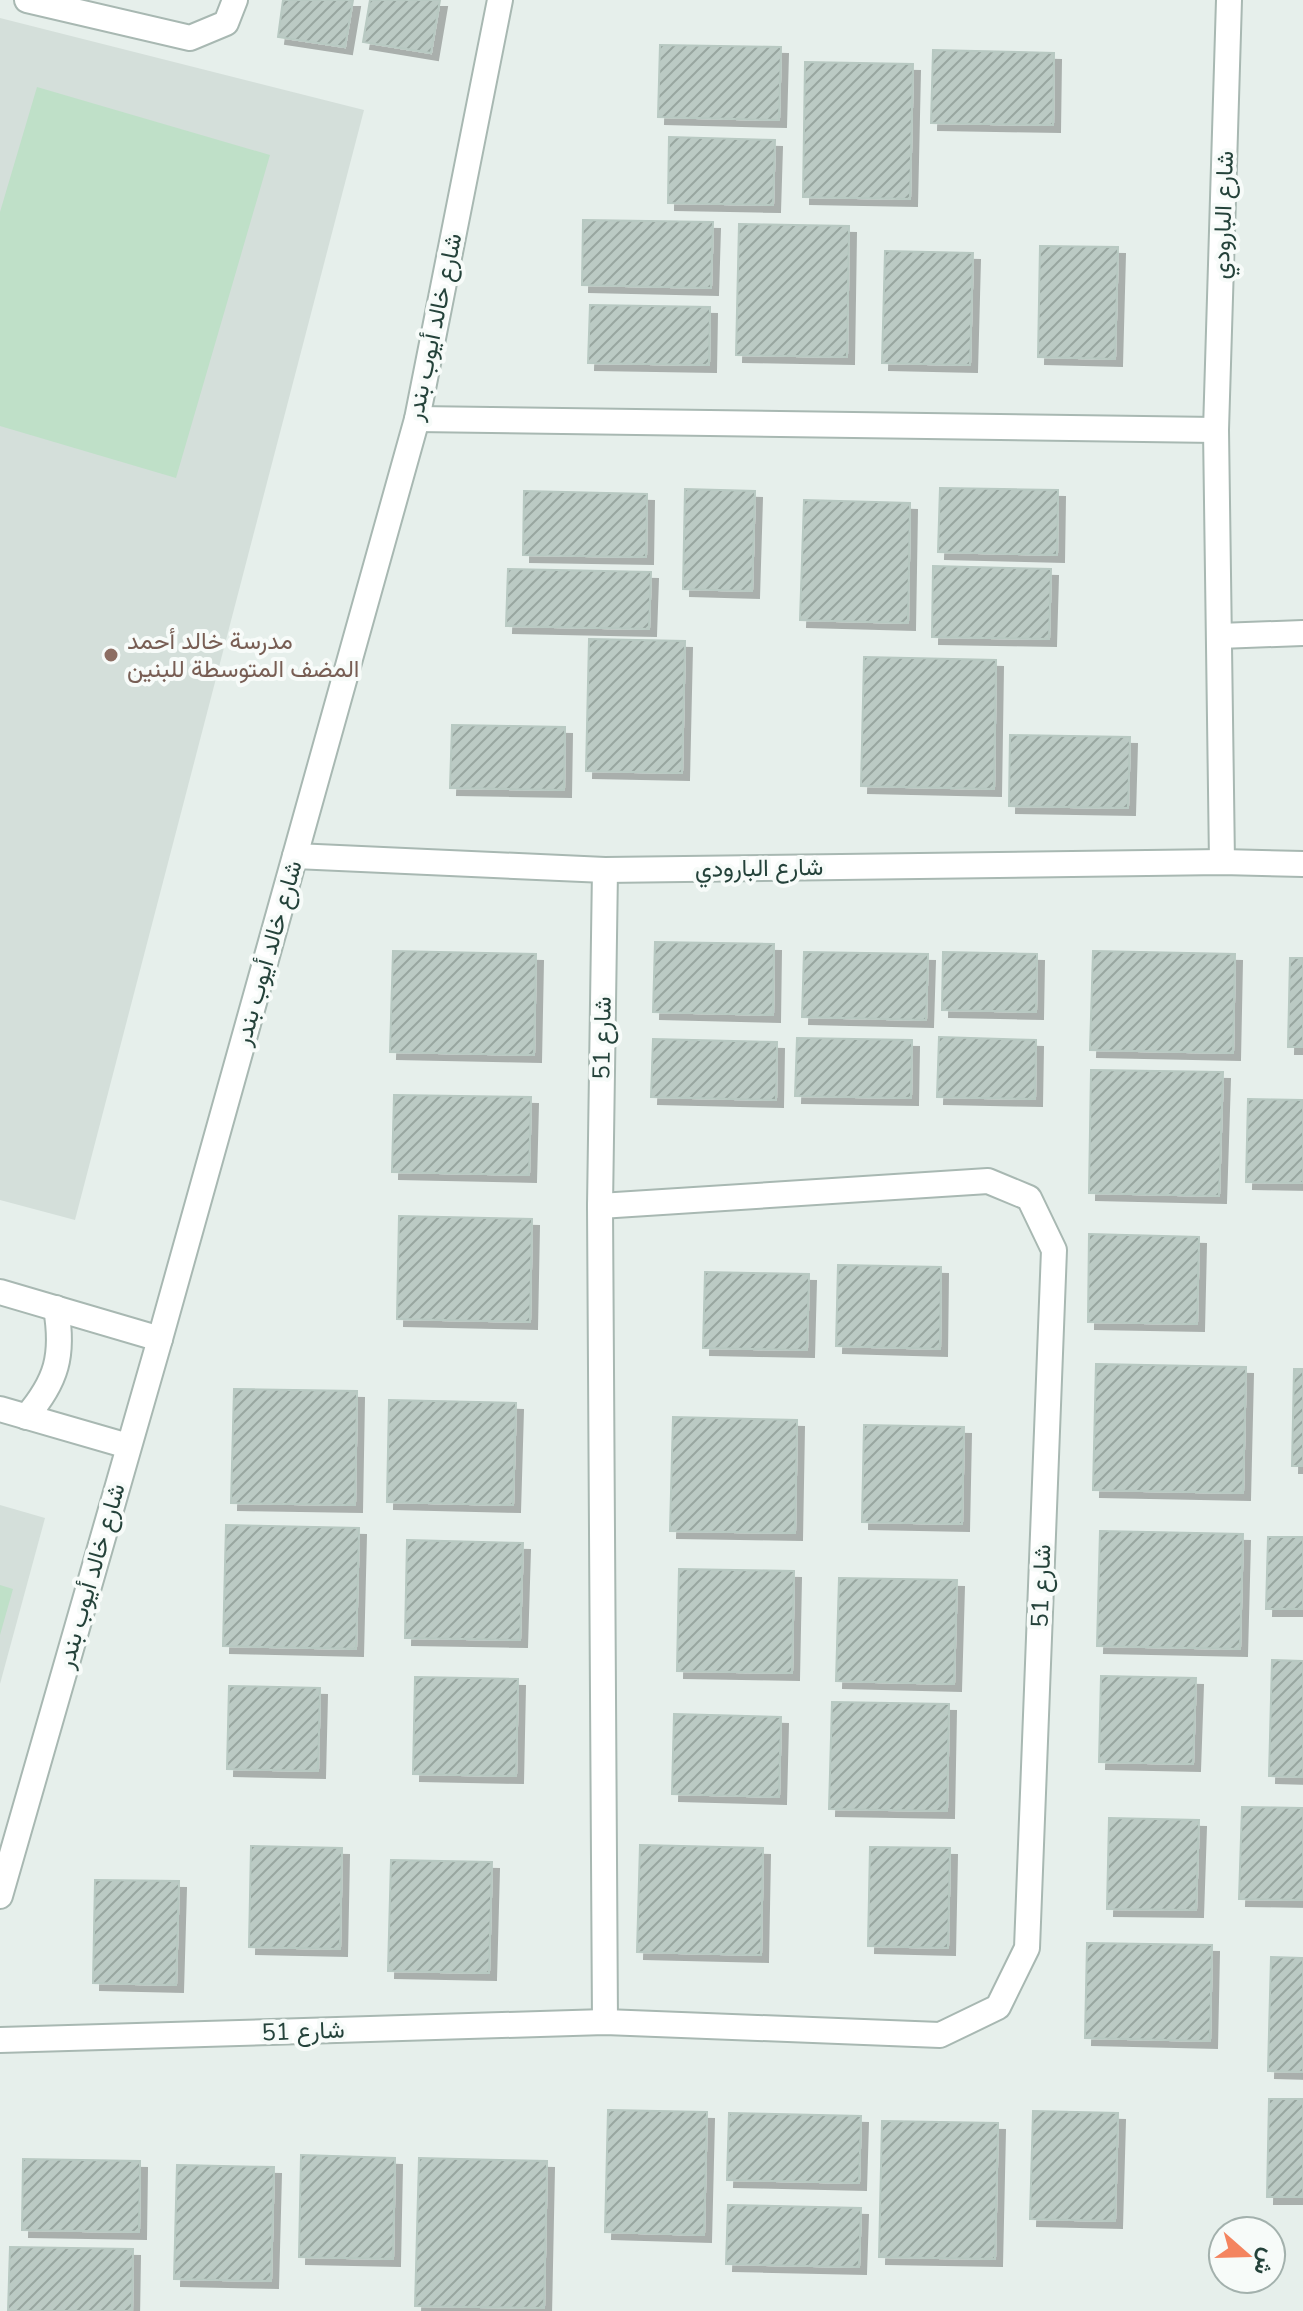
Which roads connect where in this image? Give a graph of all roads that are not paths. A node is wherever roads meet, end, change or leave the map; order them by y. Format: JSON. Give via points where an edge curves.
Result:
{"nodes":[{"id":1,"x":27,"y":0,"type":"edge"},
{"id":2,"x":235,"y":0,"type":"edge"},
{"id":3,"x":500,"y":0,"type":"edge"},
{"id":4,"x":1229,"y":0,"type":"edge"},
{"id":5,"x":417,"y":419,"type":"junction"},
{"id":6,"x":1216,"y":430,"type":"junction"},
{"id":7,"x":1303,"y":633,"type":"edge"},
{"id":8,"x":1219,"y":636,"type":"junction"},
{"id":9,"x":295,"y":856,"type":"junction"},
{"id":10,"x":1222,"y":862,"type":"junction"},
{"id":11,"x":1303,"y":864,"type":"edge"},
{"id":12,"x":605,"y":870,"type":"junction"},
{"id":13,"x":600,"y":1206,"type":"junction"},
{"id":14,"x":0,"y":1292,"type":"edge"},
{"id":15,"x":56,"y":1308,"type":"junction"},
{"id":16,"x":160,"y":1339,"type":"junction"},
{"id":17,"x":0,"y":1409,"type":"edge"},
{"id":18,"x":26,"y":1417,"type":"junction"},
{"id":19,"x":128,"y":1446,"type":"junction"},
{"id":20,"x":0,"y":1896,"type":"edge"},
{"id":21,"x":605,"y":2022,"type":"junction"},
{"id":22,"x":0,"y":2040,"type":"edge"}],
"edges":[{"from":1,"to":2,"type":"street","via":[[190,38],[226,23]]},
{"from":3,"to":5,"type":"street","name":"شارع خالد أيوب بندر"},
{"from":4,"to":6,"type":"street","name":"شارع البارودي"},
{"from":5,"to":6,"type":"street"},
{"from":5,"to":9,"type":"street","name":"شارع خالد أيوب بندر"},
{"from":6,"to":8,"type":"street","name":"شارع البارودي"},
{"from":7,"to":8,"type":"street"},
{"from":8,"to":10,"type":"street","name":"شارع البارودي"},
{"from":9,"to":12,"type":"street","name":"شارع البارودي"},
{"from":9,"to":16,"type":"street","name":"شارع خالد أيوب بندر"},
{"from":10,"to":11,"type":"street","name":"شارع البارودي"},
{"from":10,"to":12,"type":"street","name":"شارع البارودي"},
{"from":12,"to":13,"type":"street","name":"شارع 51"},
{"from":13,"to":21,"type":"street","name":"شارع 51"},
{"from":13,"to":21,"type":"street","name":"شارع 51","via":[[988,1181],[1029,1198],[1054,1250],[1027,1948],[998,2007],[940,2035]]},
{"from":14,"to":15,"type":"street"},
{"from":15,"to":16,"type":"street"},
{"from":15,"to":18,"type":"street","via":[[60,1332],[53,1378]]},
{"from":16,"to":19,"type":"street","name":"شارع خالد أيوب بندر"},
{"from":17,"to":18,"type":"street"},
{"from":18,"to":19,"type":"street"},
{"from":19,"to":20,"type":"street","name":"شارع خالد أيوب بندر"},
{"from":21,"to":22,"type":"street","name":"شارع 51"}]}
